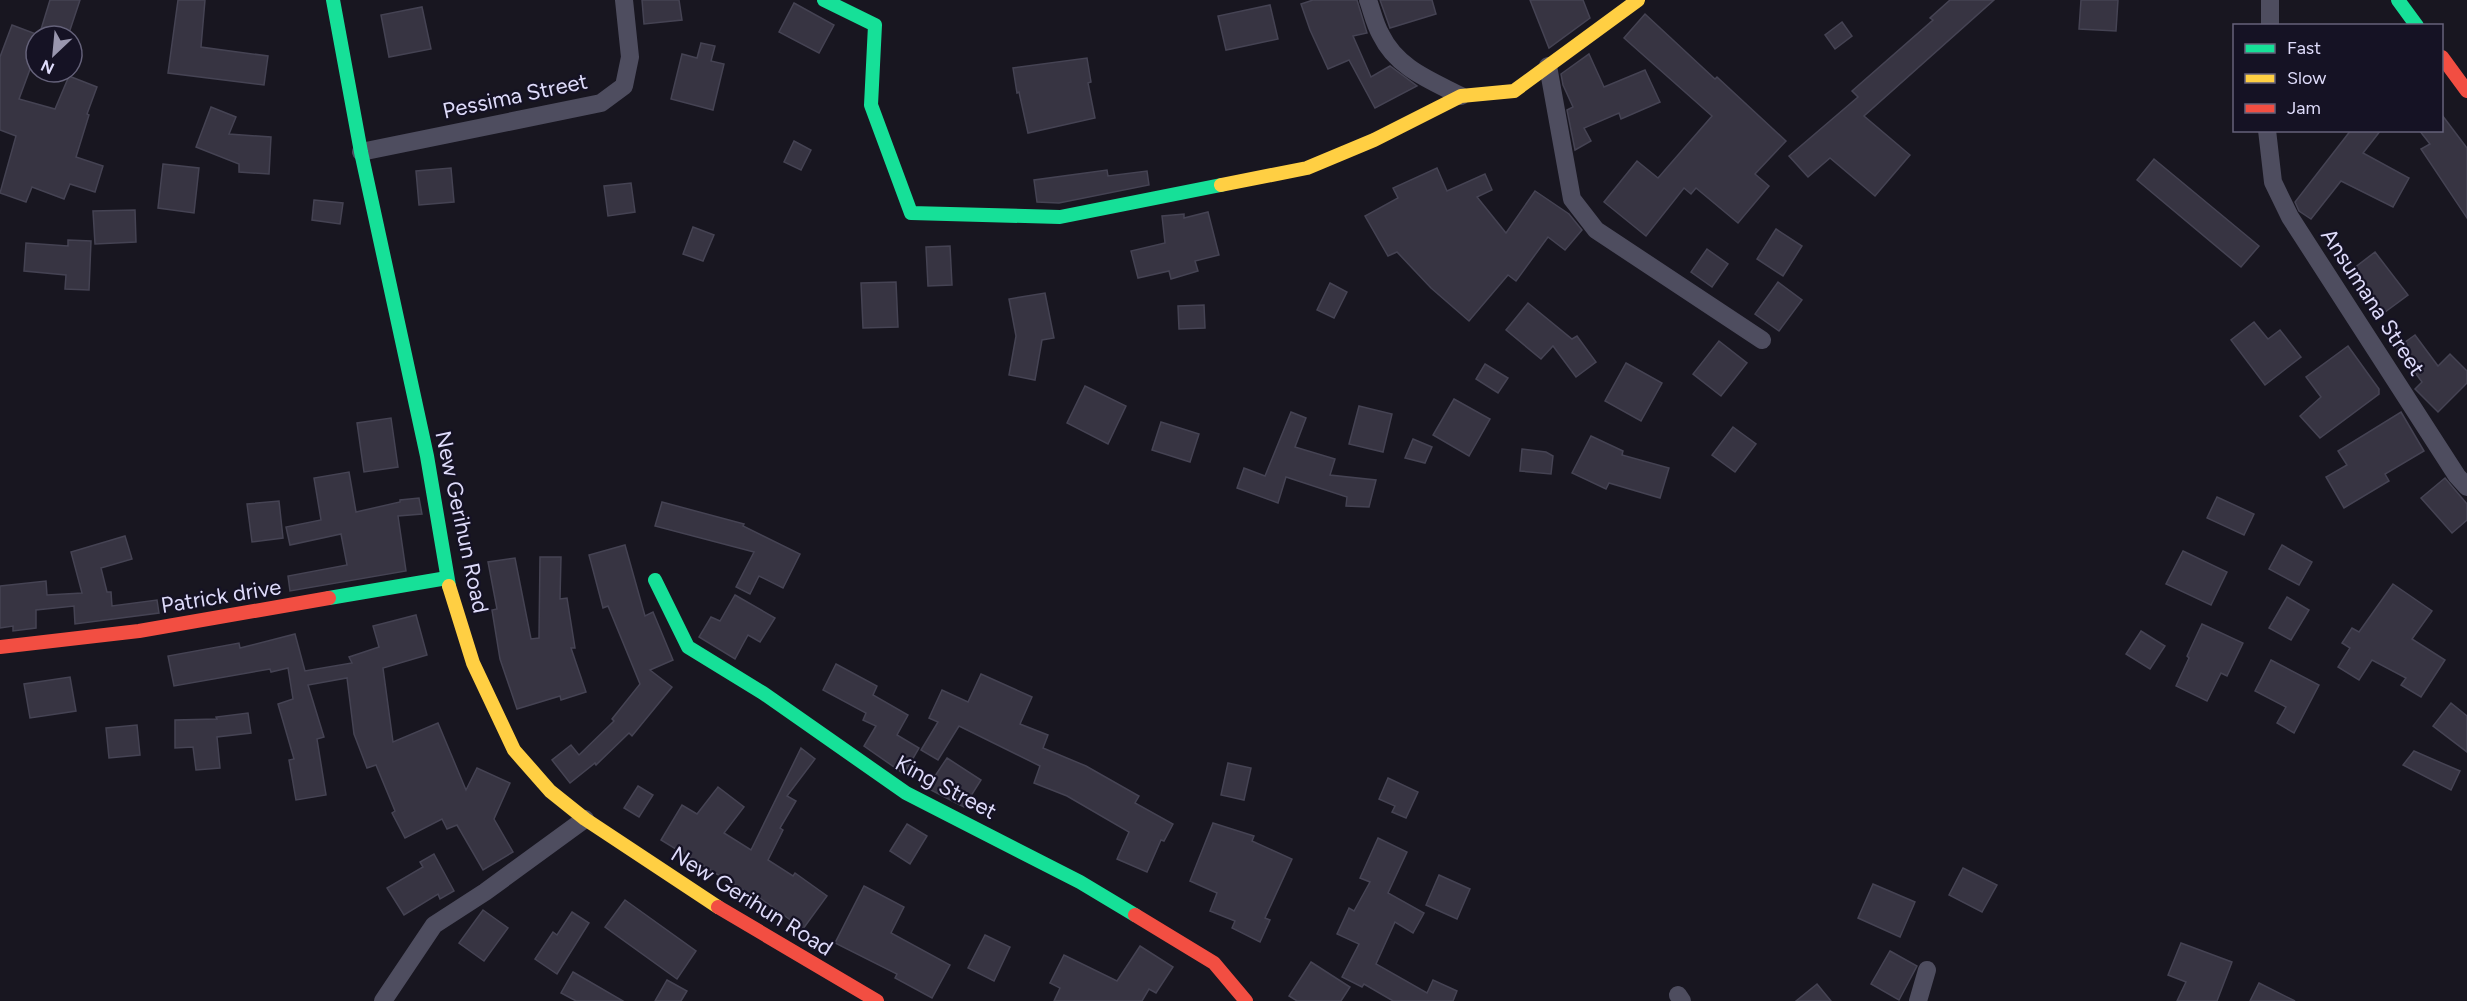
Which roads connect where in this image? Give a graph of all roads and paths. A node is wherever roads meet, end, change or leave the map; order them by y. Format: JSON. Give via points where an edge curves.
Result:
{"nodes":[{"id":1,"x":333,"y":0,"type":"edge"},
{"id":2,"x":624,"y":0,"type":"edge"},
{"id":3,"x":824,"y":0,"type":"edge"},
{"id":4,"x":1368,"y":0,"type":"edge"},
{"id":5,"x":1638,"y":0,"type":"edge"},
{"id":6,"x":2270,"y":0,"type":"edge"},
{"id":7,"x":2398,"y":0,"type":"edge"},
{"id":8,"x":2270,"y":24,"type":"edge"},
{"id":9,"x":2416,"y":24,"type":"edge"},
{"id":10,"x":2443,"y":58,"type":"edge"},
{"id":11,"x":1548,"y":66,"type":"junction"},
{"id":12,"x":2467,"y":91,"type":"edge"},
{"id":13,"x":1461,"y":96,"type":"junction"},
{"id":14,"x":2267,"y":132,"type":"edge"},
{"id":15,"x":362,"y":152,"type":"junction"},
{"id":16,"x":1762,"y":340,"type":"dead end"},
{"id":17,"x":2467,"y":488,"type":"edge"},
{"id":18,"x":447,"y":578,"type":"junction"},
{"id":19,"x":655,"y":580,"type":"dead end"},
{"id":20,"x":0,"y":647,"type":"edge"},
{"id":21,"x":585,"y":819,"type":"junction"},
{"id":22,"x":1927,"y":970,"type":"dead end"},
{"id":23,"x":383,"y":1001,"type":"edge"},
{"id":24,"x":877,"y":1001,"type":"edge"},
{"id":25,"x":1246,"y":1001,"type":"edge"},
{"id":26,"x":1918,"y":1001,"type":"edge"}],
"edges":[{"from":1,"to":15,"type":"street","name":"New Gerihun Road"},
{"from":2,"to":15,"type":"street","name":"Pessima Street","via":[[630,57],[624,86],[601,103]]},
{"from":3,"to":13,"type":"street","via":[[874,25],[871,105],[910,213],[1060,217],[1307,168],[1374,140]]},
{"from":4,"to":13,"type":"street","via":[[1380,35],[1397,60]]},
{"from":5,"to":11,"type":"street"},
{"from":6,"to":8,"type":"street"},
{"from":7,"to":9,"type":"street"},
{"from":10,"to":12,"type":"street"},
{"from":11,"to":13,"type":"street","via":[[1514,91]]},
{"from":11,"to":16,"type":"street","via":[[1572,199],[1596,230]]},
{"from":14,"to":17,"type":"street","name":"Ansumana Street","via":[[2273,182],[2290,217]]},
{"from":15,"to":18,"type":"street","name":"New Gerihun Road","via":[[427,456]]},
{"from":18,"to":20,"type":"street","name":"Patrick drive","via":[[139,631]]},
{"from":18,"to":21,"type":"street","name":"New Gerihun Road","via":[[473,663],[514,750],[550,791]]},
{"from":19,"to":25,"type":"street","name":"King Street","via":[[688,647],[763,693],[906,793],[1080,882],[1214,963]]},
{"from":21,"to":23,"type":"street","via":[[434,925]]},
{"from":21,"to":24,"type":"street","name":"New Gerihun Road","via":[[727,913]]},
{"from":22,"to":26,"type":"street"}]}
